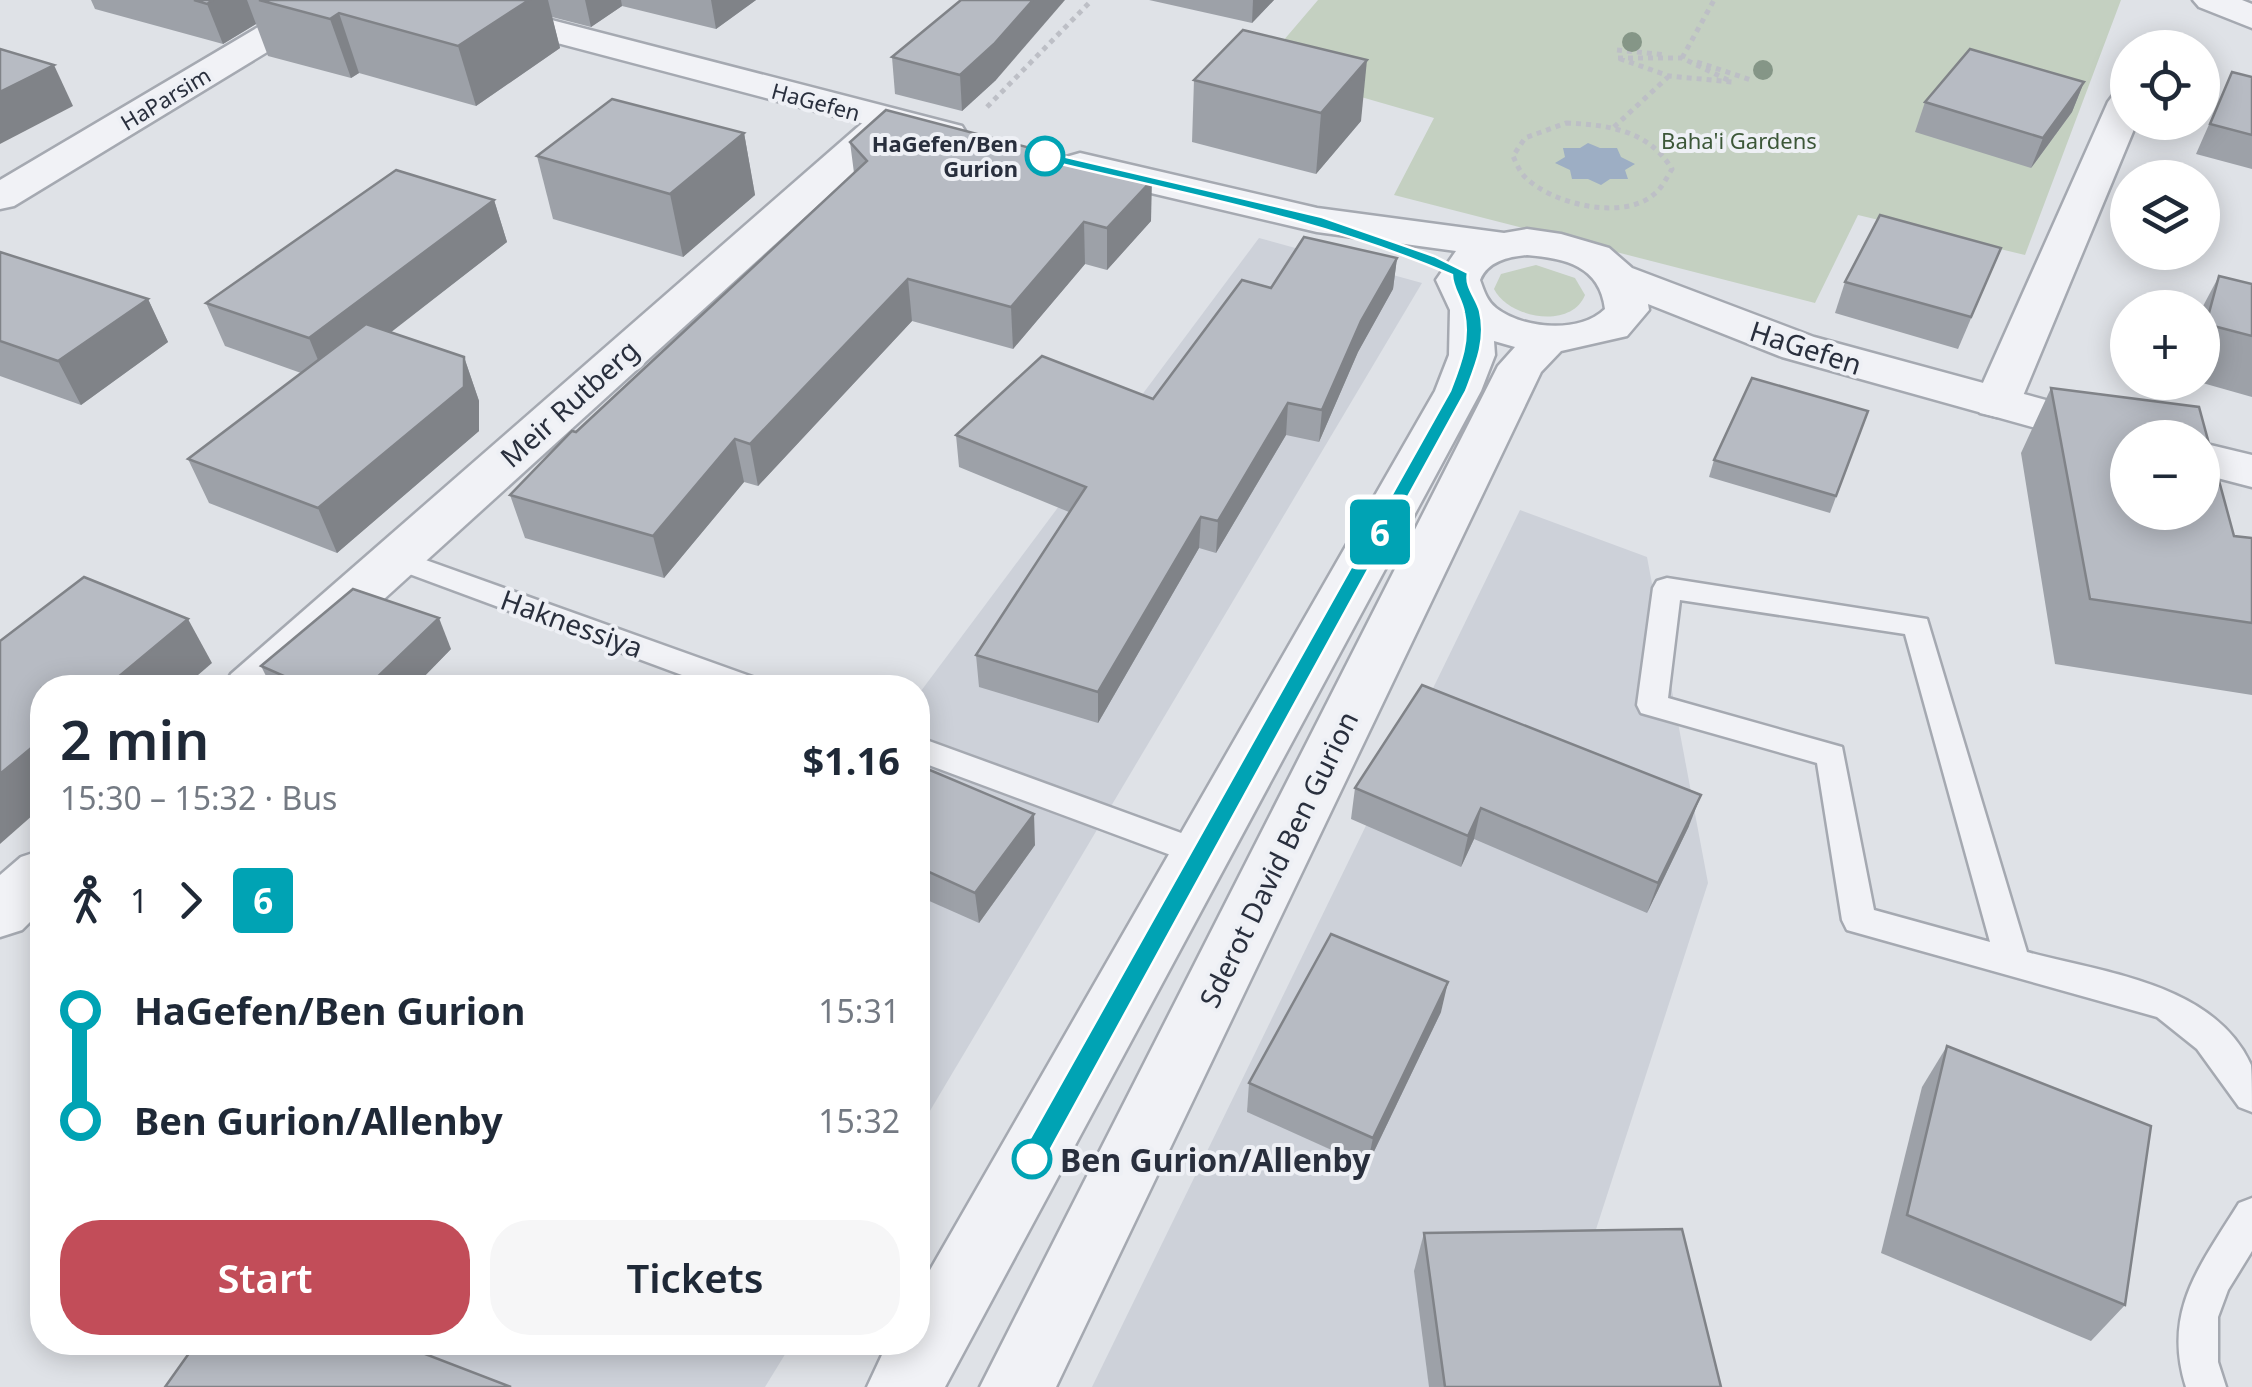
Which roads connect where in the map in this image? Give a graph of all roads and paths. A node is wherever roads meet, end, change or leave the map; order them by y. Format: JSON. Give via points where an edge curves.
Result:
{"nodes":[{"id":1,"x":329,"y":0,"type":"edge"},
{"id":2,"x":433,"y":0,"type":"edge"},
{"id":3,"x":1092,"y":0,"type":"edge"},
{"id":4,"x":1714,"y":0,"type":"edge"},
{"id":5,"x":2211,"y":0,"type":"edge"},
{"id":6,"x":2252,"y":18,"type":"edge"},
{"id":7,"x":1617,"y":50,"type":"dead end"},
{"id":8,"x":1682,"y":58,"type":"junction"},
{"id":9,"x":1669,"y":76,"type":"junction"},
{"id":10,"x":1752,"y":80,"type":"dead end"},
{"id":11,"x":888,"y":120,"type":"junction"},
{"id":12,"x":982,"y":127,"type":"joint"},
{"id":13,"x":1614,"y":127,"type":"junction"},
{"id":14,"x":2110,"y":140,"type":"edge"},
{"id":15,"x":1038,"y":154,"type":"edge"},
{"id":16,"x":0,"y":197,"type":"edge"},
{"id":17,"x":1317,"y":220,"type":"junction"},
{"id":18,"x":1500,"y":245,"type":"junction"},
{"id":19,"x":1620,"y":278,"type":"junction"},
{"id":20,"x":1466,"y":292,"type":"junction"},
{"id":21,"x":1614,"y":326,"type":"junction"},
{"id":22,"x":1550,"y":338,"type":"junction"},
{"id":23,"x":1996,"y":403,"type":"junction"},
{"id":24,"x":2110,"y":433,"type":"edge"},
{"id":25,"x":2220,"y":463,"type":"edge"},
{"id":26,"x":2252,"y":471,"type":"edge"},
{"id":27,"x":394,"y":558,"type":"junction"},
{"id":28,"x":264,"y":675,"type":"edge"},
{"id":29,"x":714,"y":675,"type":"edge"},
{"id":30,"x":930,"y":753,"type":"edge"},
{"id":31,"x":1204,"y":854,"type":"junction"},
{"id":32,"x":30,"y":885,"type":"edge"},
{"id":33,"x":0,"y":912,"type":"edge"},
{"id":34,"x":2012,"y":959,"type":"junction"},
{"id":35,"x":2252,"y":1096,"type":"edge"},
{"id":36,"x":2252,"y":1216,"type":"edge"},
{"id":37,"x":930,"y":1341,"type":"edge"},
{"id":38,"x":922,"y":1355,"type":"edge"},
{"id":39,"x":904,"y":1387,"type":"edge"},
{"id":40,"x":1017,"y":1387,"type":"edge"},
{"id":41,"x":2206,"y":1387,"type":"edge"}],
"edges":[{"from":1,"to":16,"type":"street","name":"HaParsim"},
{"from":2,"to":11,"type":"street","name":"HaGefen"},
{"from":3,"to":12,"type":"path"},
{"from":4,"to":8,"type":"path"},
{"from":5,"to":6,"type":"street"},
{"from":7,"to":8,"type":"path"},
{"from":8,"to":9,"type":"path","via":[[1618,58]]},
{"from":8,"to":9,"type":"path","via":[[1732,82]]},
{"from":8,"to":10,"type":"path"},
{"from":9,"to":13,"type":"path"},
{"from":11,"to":12,"type":"street","name":"HaGefen"},
{"from":11,"to":27,"type":"street","name":"Meir Rutberg"},
{"from":13,"to":13,"type":"path","via":[[1666,154],[1672,168],[1667,186],[1651,198],[1622,205],[1562,200],[1519,176],[1512,162],[1522,138],[1542,128]]},
{"from":14,"to":23,"type":"street"},
{"from":15,"to":17,"type":"street"},
{"from":17,"to":18,"type":"street"},
{"from":17,"to":20,"type":"street"},
{"from":18,"to":19,"type":"street","via":[[1554,244],[1604,263]]},
{"from":18,"to":20,"type":"street","via":[[1480,253]]},
{"from":19,"to":21,"type":"street","via":[[1627,310]]},
{"from":19,"to":23,"type":"street","name":"HaGefen","via":[[1798,347]]},
{"from":20,"to":22,"type":"street","via":[[1509,331]]},
{"from":20,"to":31,"type":"street","via":[[1472,355],[1458,391]]},
{"from":21,"to":22,"type":"street"},
{"from":21,"to":23,"type":"street","name":"HaGefen"},
{"from":22,"to":40,"type":"street","name":"Sderot David Ben Gurion","via":[[1521,366]]},
{"from":23,"to":24,"type":"street","name":"HaGefen"},
{"from":25,"to":26,"type":"street"},
{"from":27,"to":28,"type":"street","name":"Meir Rutberg"},
{"from":27,"to":29,"type":"lane","name":"Haknessiya"},
{"from":30,"to":31,"type":"lane"},
{"from":31,"to":37,"type":"street"},
{"from":32,"to":33,"type":"street"},
{"from":34,"to":34,"type":"lane","via":[[1918,626],[1667,588],[1652,706],[1831,756],[1858,920]]},
{"from":34,"to":35,"type":"lane","via":[[2168,1004],[2210,1038]]},
{"from":36,"to":41,"type":"lane","via":[[2195,1315]]},
{"from":38,"to":39,"type":"street"}]}
